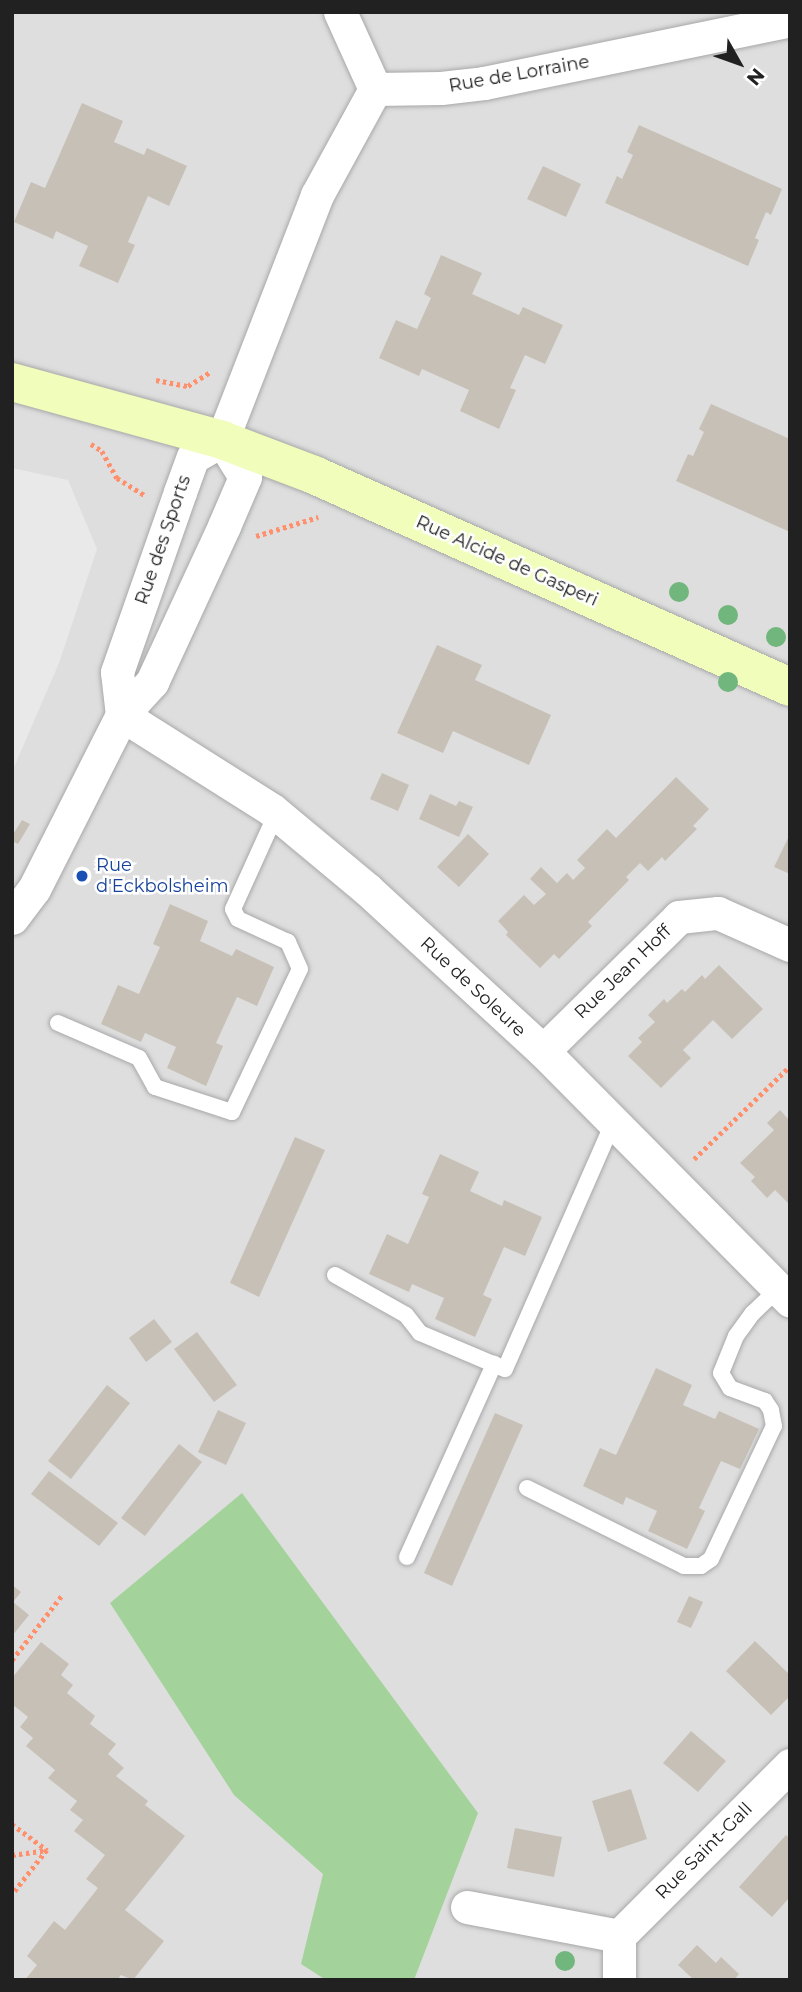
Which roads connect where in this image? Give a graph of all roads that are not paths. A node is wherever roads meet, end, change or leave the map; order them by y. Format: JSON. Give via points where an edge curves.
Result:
{"nodes":[{"id":1,"x":340,"y":12,"type":"edge"},
{"id":2,"x":790,"y":20,"type":"edge"},
{"id":3,"x":375,"y":89,"type":"junction"},
{"id":4,"x":12,"y":382,"type":"edge"},
{"id":5,"x":222,"y":440,"type":"junction"},
{"id":6,"x":790,"y":687,"type":"edge"},
{"id":7,"x":121,"y":715,"type":"junction"},
{"id":8,"x":276,"y":814,"type":"junction"},
{"id":9,"x":12,"y":918,"type":"edge"},
{"id":10,"x":790,"y":945,"type":"edge"},
{"id":11,"x":58,"y":1023,"type":"dead end"},
{"id":12,"x":543,"y":1051,"type":"junction"},
{"id":13,"x":613,"y":1123,"type":"junction"},
{"id":14,"x":335,"y":1275,"type":"dead end"},
{"id":15,"x":784,"y":1295,"type":"edge"},
{"id":16,"x":494,"y":1364,"type":"junction"},
{"id":17,"x":527,"y":1488,"type":"dead end"},
{"id":18,"x":407,"y":1557,"type":"dead end"},
{"id":19,"x":790,"y":1766,"type":"edge"},
{"id":20,"x":467,"y":1907,"type":"dead end"},
{"id":21,"x":619,"y":1936,"type":"junction"},
{"id":22,"x":618,"y":1980,"type":"edge"}],
"edges":[{"from":1,"to":3,"type":"street"},
{"from":2,"to":3,"type":"street","name":"Rue de Lorraine","via":[[484,83],[441,89]]},
{"from":3,"to":5,"type":"street","via":[[317,195]]},
{"from":4,"to":5,"type":"main road"},
{"from":5,"to":6,"type":"main road","name":"Rue Alcide de Gasperi","via":[[314,475]]},
{"from":5,"to":7,"type":"street","name":"Rue des Sports","via":[[193,457],[177,500],[117,672]]},
{"from":5,"to":7,"type":"street","via":[[245,477],[152,682]]},
{"from":7,"to":8,"type":"street","name":"Rue de Soleure"},
{"from":7,"to":9,"type":"street","via":[[34,889]]},
{"from":8,"to":11,"type":"lane","via":[[233,909],[238,919],[288,942],[300,969],[232,1112],[155,1087],[139,1058]]},
{"from":8,"to":12,"type":"street","name":"Rue de Soleure","via":[[368,890]]},
{"from":10,"to":12,"type":"street","name":"Rue Jean Hoff","via":[[718,913],[679,917]]},
{"from":12,"to":13,"type":"street","name":"Rue de Soleure"},
{"from":13,"to":15,"type":"street","name":"Rue de Soleure"},
{"from":13,"to":16,"type":"lane","via":[[505,1369]]},
{"from":14,"to":16,"type":"lane","via":[[406,1315],[420,1333]]},
{"from":15,"to":17,"type":"lane","via":[[753,1313],[736,1336],[721,1373],[730,1388],[765,1401],[774,1426],[711,1559],[701,1566],[684,1566]]},
{"from":16,"to":18,"type":"lane"},
{"from":19,"to":21,"type":"street","name":"Rue Saint-Gall"},
{"from":20,"to":21,"type":"street"},
{"from":21,"to":22,"type":"street"}]}
